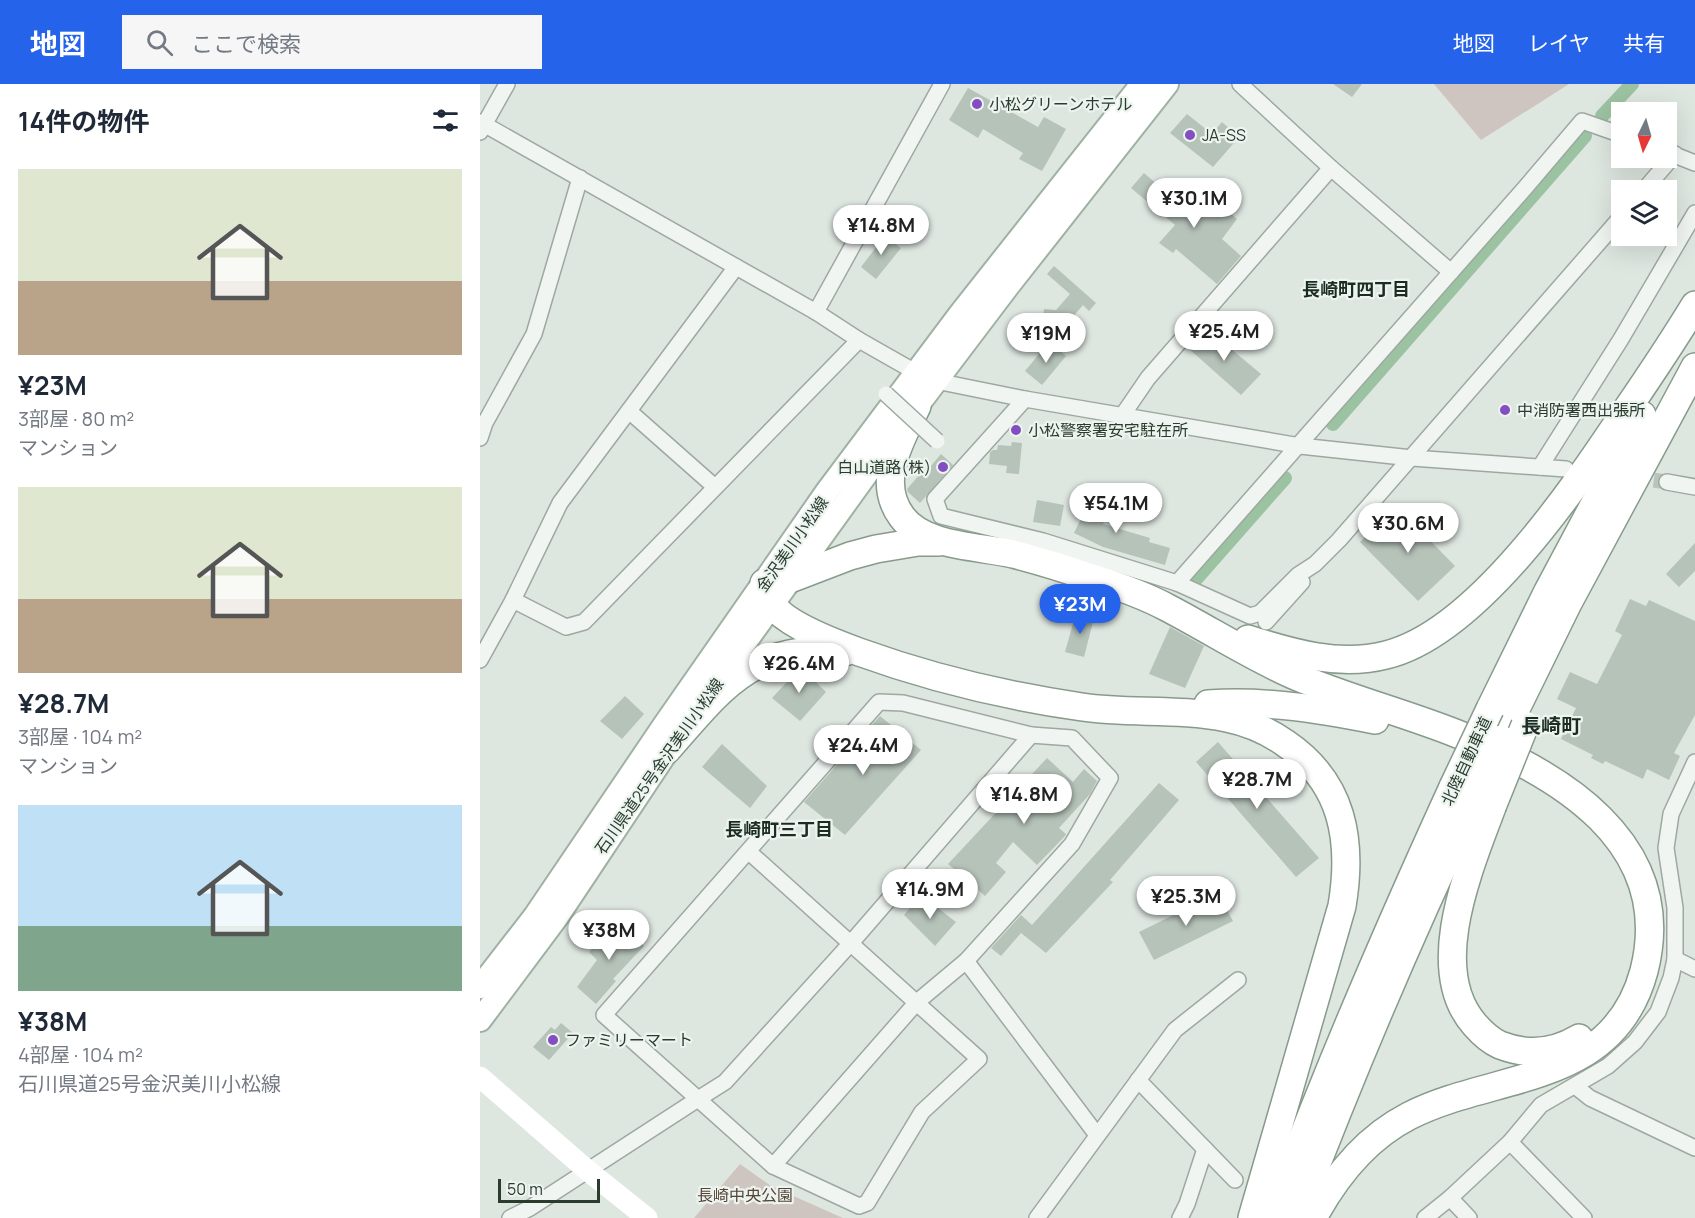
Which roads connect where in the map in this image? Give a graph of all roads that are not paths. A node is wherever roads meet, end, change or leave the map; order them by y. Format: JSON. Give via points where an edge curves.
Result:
{"nodes":[{"id":1,"x":507,"y":84,"type":"edge"},
{"id":2,"x":942,"y":84,"type":"edge"},
{"id":3,"x":1142,"y":84,"type":"edge"},
{"id":4,"x":1167,"y":84,"type":"edge"},
{"id":5,"x":1240,"y":84,"type":"edge"},
{"id":6,"x":481,"y":126,"type":"edge"},
{"id":7,"x":1611,"y":131,"type":"edge"},
{"id":8,"x":1677,"y":156,"type":"edge"},
{"id":9,"x":1695,"y":163,"type":"edge"},
{"id":10,"x":1331,"y":168,"type":"junction"},
{"id":11,"x":580,"y":178,"type":"junction"},
{"id":12,"x":1695,"y":213,"type":"edge"},
{"id":13,"x":1611,"y":229,"type":"edge"},
{"id":14,"x":736,"y":267,"type":"junction"},
{"id":15,"x":1451,"y":272,"type":"junction"},
{"id":16,"x":1695,"y":305,"type":"edge"},
{"id":17,"x":816,"y":312,"type":"junction"},
{"id":18,"x":1695,"y":320,"type":"edge"},
{"id":19,"x":859,"y":340,"type":"junction"},
{"id":20,"x":1695,"y":367,"type":"edge"},
{"id":21,"x":927,"y":377,"type":"junction"},
{"id":22,"x":886,"y":394,"type":"dead end"},
{"id":23,"x":1025,"y":399,"type":"junction"},
{"id":24,"x":917,"y":406,"type":"junction"},
{"id":25,"x":629,"y":411,"type":"junction"},
{"id":26,"x":1122,"y":416,"type":"junction"},
{"id":27,"x":480,"y":438,"type":"edge"},
{"id":28,"x":937,"y":441,"type":"dead end"},
{"id":29,"x":1300,"y":446,"type":"junction"},
{"id":30,"x":1412,"y":458,"type":"junction"},
{"id":31,"x":1540,"y":467,"type":"junction"},
{"id":32,"x":1566,"y":469,"type":"dead end"},
{"id":33,"x":1667,"y":482,"type":"tunnel mouth"},
{"id":34,"x":715,"y":487,"type":"junction"},
{"id":35,"x":1695,"y":487,"type":"edge"},
{"id":36,"x":960,"y":544,"type":"junction"},
{"id":37,"x":1315,"y":564,"type":"junction"},
{"id":38,"x":1178,"y":583,"type":"junction"},
{"id":39,"x":776,"y":589,"type":"junction"},
{"id":40,"x":513,"y":600,"type":"junction"},
{"id":41,"x":1168,"y":608,"type":"junction"},
{"id":42,"x":1266,"y":622,"type":"dead end"},
{"id":43,"x":482,"y":649,"type":"edge"},
{"id":44,"x":873,"y":657,"type":"junction"},
{"id":45,"x":1141,"y":711,"type":"junction"},
{"id":46,"x":1509,"y":718,"type":"junction"},
{"id":47,"x":1031,"y":735,"type":"junction"},
{"id":48,"x":667,"y":750,"type":"junction"},
{"id":49,"x":1695,"y":762,"type":"edge"},
{"id":50,"x":1689,"y":790,"type":"edge"},
{"id":51,"x":1473,"y":797,"type":"junction"},
{"id":52,"x":749,"y":852,"type":"junction"},
{"id":53,"x":851,"y":943,"type":"junction"},
{"id":54,"x":1675,"y":959,"type":"junction"},
{"id":55,"x":966,"y":961,"type":"junction"},
{"id":56,"x":1695,"y":969,"type":"edge"},
{"id":57,"x":1238,"y":980,"type":"dead end"},
{"id":58,"x":480,"y":987,"type":"edge"},
{"id":59,"x":917,"y":1002,"type":"junction"},
{"id":60,"x":480,"y":1020,"type":"edge"},
{"id":61,"x":480,"y":1077,"type":"edge"},
{"id":62,"x":1138,"y":1080,"type":"junction"},
{"id":63,"x":1575,"y":1086,"type":"junction"},
{"id":64,"x":698,"y":1098,"type":"junction"},
{"id":65,"x":1097,"y":1135,"type":"junction"},
{"id":66,"x":1510,"y":1142,"type":"junction"},
{"id":67,"x":1695,"y":1148,"type":"edge"},
{"id":68,"x":1204,"y":1149,"type":"junction"},
{"id":69,"x":773,"y":1166,"type":"junction"},
{"id":70,"x":587,"y":1170,"type":"junction"},
{"id":71,"x":1235,"y":1180,"type":"dead end"},
{"id":72,"x":1450,"y":1198,"type":"junction"},
{"id":73,"x":535,"y":1213,"type":"edge"},
{"id":74,"x":1428,"y":1217,"type":"edge"},
{"id":75,"x":510,"y":1218,"type":"edge"},
{"id":76,"x":647,"y":1218,"type":"edge"},
{"id":77,"x":1037,"y":1218,"type":"edge"},
{"id":78,"x":1180,"y":1218,"type":"edge"},
{"id":79,"x":1252,"y":1218,"type":"edge"},
{"id":80,"x":1272,"y":1218,"type":"edge"},
{"id":81,"x":1296,"y":1218,"type":"edge"},
{"id":82,"x":1313,"y":1218,"type":"edge"},
{"id":83,"x":1469,"y":1218,"type":"edge"},
{"id":84,"x":1584,"y":1218,"type":"edge"}],
"edges":[{"from":1,"to":6,"type":"street"},
{"from":2,"to":17,"type":"street"},
{"from":3,"to":21,"type":"main road","name":"金沢美川小松線","via":[[960,314]]},
{"from":4,"to":21,"type":"main road","name":"石川県道25号金沢美川小松線"},
{"from":5,"to":10,"type":"street"},
{"from":6,"to":11,"type":"street"},
{"from":7,"to":15,"type":"street","via":[[1582,121]]},
{"from":8,"to":9,"type":"street"},
{"from":10,"to":15,"type":"street"},
{"from":10,"to":26,"type":"street","via":[[1148,378]]},
{"from":11,"to":14,"type":"street"},
{"from":11,"to":27,"type":"street","via":[[534,334]]},
{"from":12,"to":31,"type":"street"},
{"from":13,"to":30,"type":"street"},
{"from":14,"to":17,"type":"street"},
{"from":14,"to":25,"type":"street"},
{"from":15,"to":29,"type":"street"},
{"from":16,"to":41,"type":"highway","via":[[1557,508],[1478,597],[1431,637],[1388,655],[1343,660],[1260,643]]},
{"from":17,"to":19,"type":"street"},
{"from":18,"to":46,"type":"highway","name":"北陸自動車道","via":[[1605,482]]},
{"from":19,"to":21,"type":"street"},
{"from":19,"to":34,"type":"street"},
{"from":20,"to":46,"type":"highway","name":"北陸自動車道"},
{"from":21,"to":23,"type":"street"},
{"from":21,"to":24,"type":"main road","name":"石川県道25号金沢美川小松線"},
{"from":21,"to":39,"type":"main road","name":"金沢美川小松線","via":[[828,490]]},
{"from":22,"to":28,"type":"street","bridge":true},
{"from":23,"to":26,"type":"street"},
{"from":23,"to":38,"type":"street","via":[[935,499],[941,516],[1043,541]]},
{"from":24,"to":36,"type":"highway","via":[[893,457],[890,474],[894,503],[900,515],[921,534]]},
{"from":24,"to":39,"type":"main road","name":"石川県道25号金沢美川小松線"},
{"from":25,"to":34,"type":"street"},
{"from":25,"to":40,"type":"street","via":[[560,503]]},
{"from":26,"to":29,"type":"street"},
{"from":29,"to":30,"type":"street"},
{"from":29,"to":38,"type":"street"},
{"from":30,"to":31,"type":"street"},
{"from":30,"to":37,"type":"street"},
{"from":31,"to":32,"type":"street"},
{"from":33,"to":35,"type":"street"},
{"from":34,"to":40,"type":"street","via":[[584,622],[566,627]]},
{"from":36,"to":39,"type":"highway","via":[[918,542],[850,556]]},
{"from":36,"to":41,"type":"highway","via":[[1013,554],[1093,578]]},
{"from":37,"to":38,"type":"street","via":[[1298,575],[1260,613],[1250,616]]},
{"from":37,"to":42,"type":"street"},
{"from":39,"to":44,"type":"highway","via":[[786,617]]},
{"from":39,"to":48,"type":"main road","name":"石川県道25号金沢美川小松線"},
{"from":39,"to":58,"type":"main road","name":"金沢美川小松線","via":[[665,724],[536,916]]},
{"from":40,"to":43,"type":"street"},
{"from":41,"to":82,"type":"highway","via":[[1285,671],[1468,738],[1525,765],[1583,802],[1606,823],[1639,870],[1647,895],[1650,922],[1643,972],[1623,1017],[1607,1036],[1562,1065],[1434,1104],[1406,1117],[1359,1153]]},
{"from":44,"to":45,"type":"highway","via":[[978,689],[1083,707]]},
{"from":44,"to":48,"type":"highway","via":[[812,650],[761,662],[728,683]]},
{"from":45,"to":51,"type":"highway","via":[[1210,704],[1263,704],[1379,721],[1455,747],[1504,770],[1584,820],[1616,859],[1626,878],[1633,900],[1635,943],[1631,964],[1614,1004],[1585,1035],[1551,1050],[1514,1050],[1497,1043],[1467,1017],[1458,998],[1453,954]]},
{"from":45,"to":79,"type":"highway","via":[[1228,718],[1276,736],[1298,752],[1322,779],[1339,812],[1344,832],[1347,855],[1342,906]]},
{"from":46,"to":51,"type":"highway","name":"北陸自動車道","bridge":true},
{"from":46,"to":51,"type":"highway","bridge":true},
{"from":47,"to":52,"type":"street","via":[[903,703],[879,702]]},
{"from":47,"to":53,"type":"street"},
{"from":47,"to":55,"type":"street","via":[[1072,738],[1110,778],[1072,844]]},
{"from":48,"to":60,"type":"main road","name":"石川県道25号金沢美川小松線","via":[[557,916]]},
{"from":49,"to":50,"type":"street"},
{"from":50,"to":54,"type":"street","via":[[1671,814],[1666,848],[1675,908]]},
{"from":51,"to":80,"type":"highway","name":"北陸自動車道","via":[[1400,903],[1345,1030]]},
{"from":51,"to":81,"type":"highway","name":"北陸自動車道","via":[[1366,1041]]},
{"from":52,"to":53,"type":"street"},
{"from":52,"to":64,"type":"street","via":[[604,1015]]},
{"from":53,"to":59,"type":"street"},
{"from":53,"to":64,"type":"street","via":[[725,1082]]},
{"from":54,"to":56,"type":"street"},
{"from":54,"to":63,"type":"street","via":[[1658,1012],[1635,1042],[1608,1066]]},
{"from":55,"to":59,"type":"street"},
{"from":55,"to":65,"type":"street"},
{"from":57,"to":62,"type":"street","via":[[1175,1030]]},
{"from":59,"to":69,"type":"street"},
{"from":59,"to":69,"type":"street","via":[[979,1059],[922,1113],[867,1203],[859,1206]]},
{"from":61,"to":70,"type":"street"},
{"from":62,"to":65,"type":"street"},
{"from":62,"to":68,"type":"street"},
{"from":63,"to":66,"type":"street","via":[[1541,1105]]},
{"from":63,"to":67,"type":"street","via":[[1590,1098]]},
{"from":64,"to":69,"type":"street"},
{"from":64,"to":70,"type":"street"},
{"from":65,"to":77,"type":"street"},
{"from":66,"to":72,"type":"street"},
{"from":66,"to":84,"type":"street"},
{"from":68,"to":71,"type":"street"},
{"from":68,"to":78,"type":"street"},
{"from":70,"to":73,"type":"street"},
{"from":70,"to":76,"type":"street"},
{"from":72,"to":74,"type":"street"},
{"from":72,"to":83,"type":"street"},
{"from":73,"to":75,"type":"street"}]}
